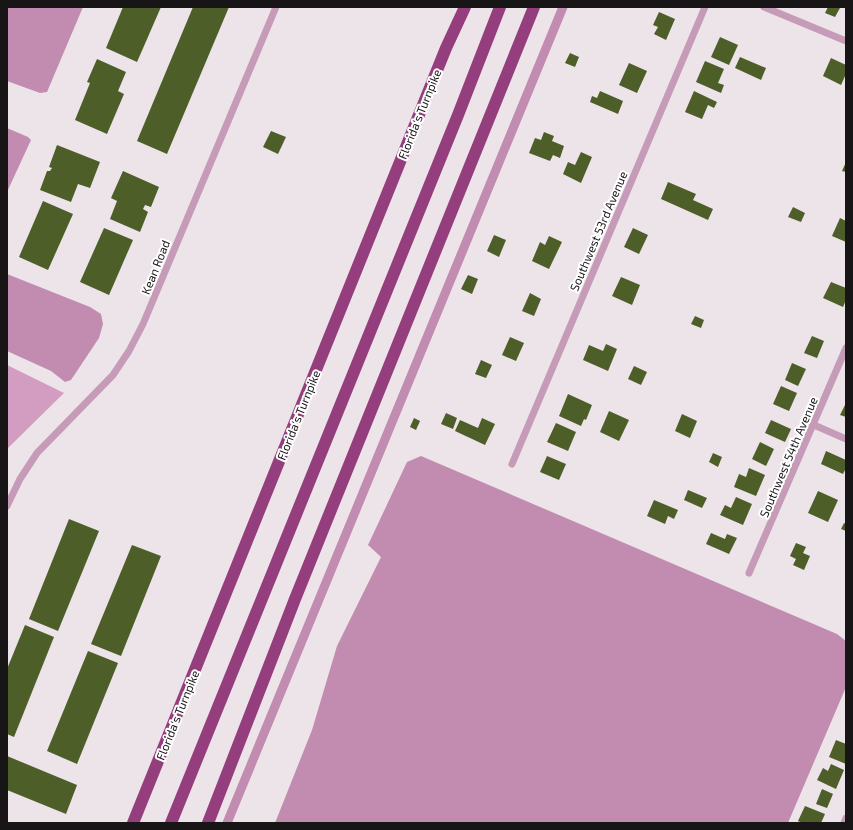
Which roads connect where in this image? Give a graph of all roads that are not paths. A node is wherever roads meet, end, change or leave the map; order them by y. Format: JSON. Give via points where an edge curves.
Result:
{"nodes":[{"id":1,"x":276,"y":7,"type":"edge"},
{"id":2,"x":456,"y":7,"type":"edge"},
{"id":3,"x":465,"y":7,"type":"edge"},
{"id":4,"x":500,"y":7,"type":"edge"},
{"id":5,"x":534,"y":7,"type":"edge"},
{"id":6,"x":705,"y":7,"type":"edge"},
{"id":7,"x":764,"y":7,"type":"edge"},
{"id":8,"x":846,"y":41,"type":"edge"},
{"id":9,"x":446,"y":48,"type":"junction"},
{"id":10,"x":846,"y":348,"type":"edge"},
{"id":11,"x":814,"y":425,"type":"junction"},
{"id":12,"x":846,"y":439,"type":"edge"},
{"id":13,"x":512,"y":464,"type":"dead end"},
{"id":14,"x":7,"y":506,"type":"edge"},
{"id":15,"x":749,"y":573,"type":"dead end"},
{"id":16,"x":846,"y":818,"type":"edge"},
{"id":17,"x":133,"y":823,"type":"edge"},
{"id":18,"x":171,"y":823,"type":"edge"},
{"id":19,"x":208,"y":823,"type":"edge"},
{"id":20,"x":844,"y":823,"type":"edge"}],
"edges":[{"from":1,"to":14,"type":"street","name":"Kean Road","via":[[143,324],[129,351],[112,375],[37,453]]},
{"from":2,"to":9,"type":"highway"},
{"from":3,"to":9,"type":"highway","name":"Florida's Turnpike"},
{"from":4,"to":18,"type":"highway"},
{"from":5,"to":19,"type":"highway","via":[[292,606]]},
{"from":6,"to":13,"type":"street","name":"Southwest 53rd Avenue"},
{"from":7,"to":8,"type":"street"},
{"from":9,"to":17,"type":"highway","name":"Florida's Turnpike"},
{"from":10,"to":11,"type":"street","name":"Southwest 54th Avenue"},
{"from":11,"to":12,"type":"street"},
{"from":11,"to":15,"type":"street","name":"Southwest 54th Avenue"},
{"from":16,"to":20,"type":"street"}]}
